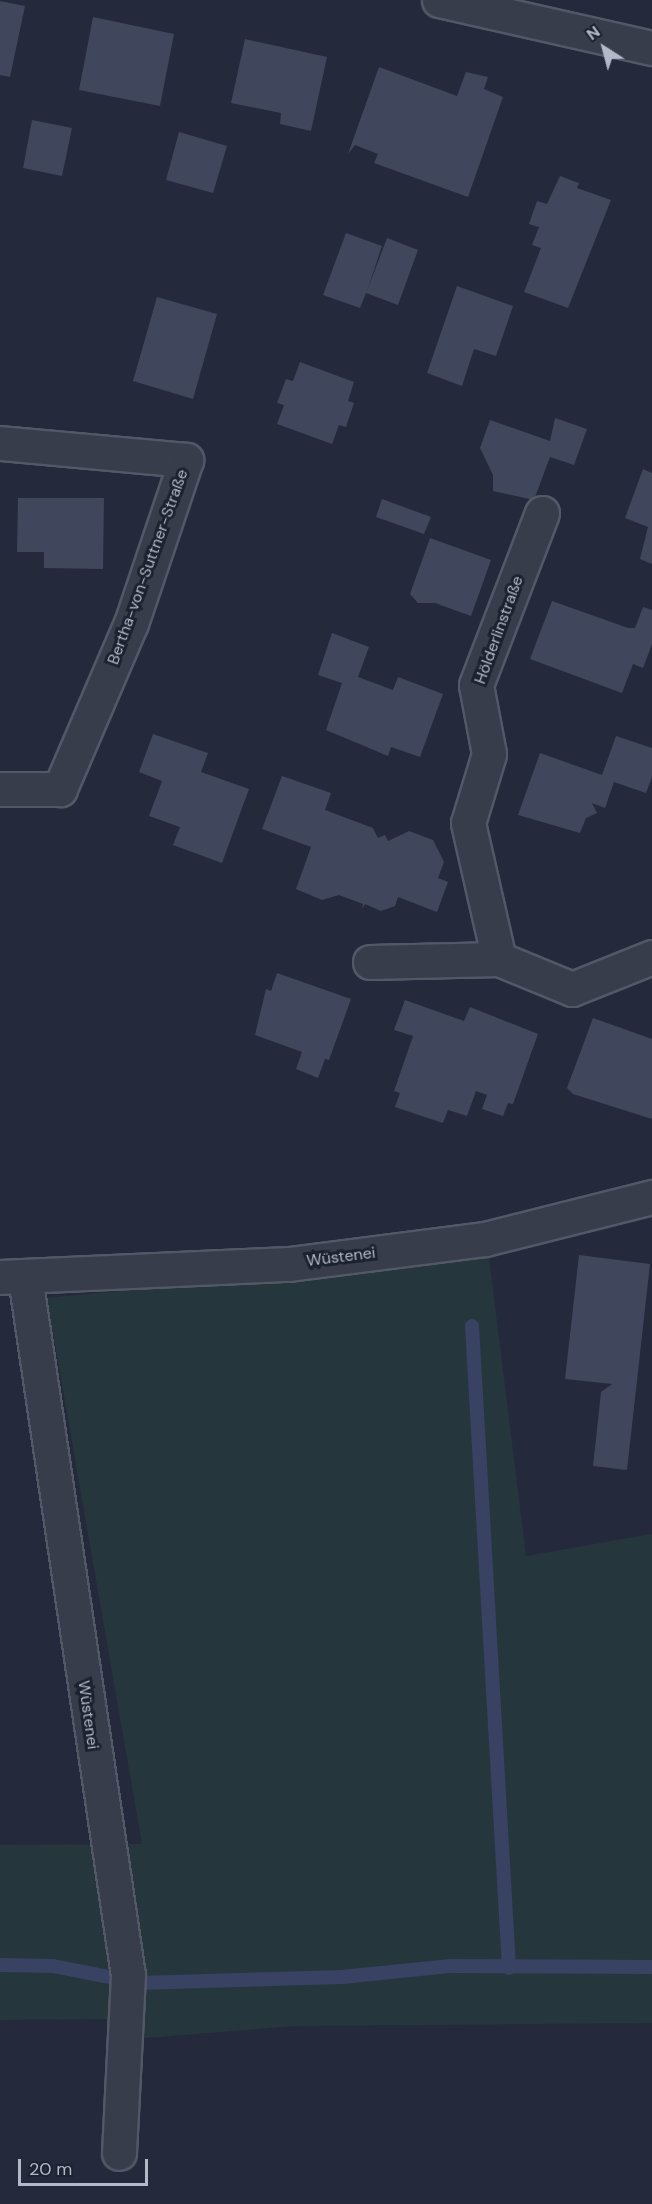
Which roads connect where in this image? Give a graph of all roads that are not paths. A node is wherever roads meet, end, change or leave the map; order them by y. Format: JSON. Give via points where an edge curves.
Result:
{"nodes":[{"id":1,"x":439,"y":0,"type":"edge"},
{"id":2,"x":652,"y":48,"type":"edge"},
{"id":3,"x":0,"y":443,"type":"edge"},
{"id":4,"x":542,"y":513,"type":"dead end"},
{"id":5,"x":0,"y":789,"type":"edge"},
{"id":6,"x":652,"y":957,"type":"edge"},
{"id":7,"x":499,"y":959,"type":"junction"},
{"id":8,"x":370,"y":962,"type":"dead end"},
{"id":9,"x":652,"y":1197,"type":"edge"},
{"id":10,"x":12,"y":1277,"type":"edge"},
{"id":11,"x":119,"y":2154,"type":"dead end"}],
"edges":[{"from":1,"to":2,"type":"street"},
{"from":3,"to":5,"type":"street","name":"Bertha-von-Suttner-Straße","via":[[186,460],[131,623],[60,789]]},
{"from":4,"to":7,"type":"street","name":"Hölderlinstraße","via":[[476,685],[489,754],[468,823]]},
{"from":6,"to":7,"type":"street","via":[[572,989]]},
{"from":7,"to":8,"type":"street"},
{"from":9,"to":10,"type":"street","name":"Wüstenei","via":[[485,1239],[289,1264]]},
{"from":10,"to":11,"type":"street","name":"Wüstenei","via":[[129,1982]]}]}
